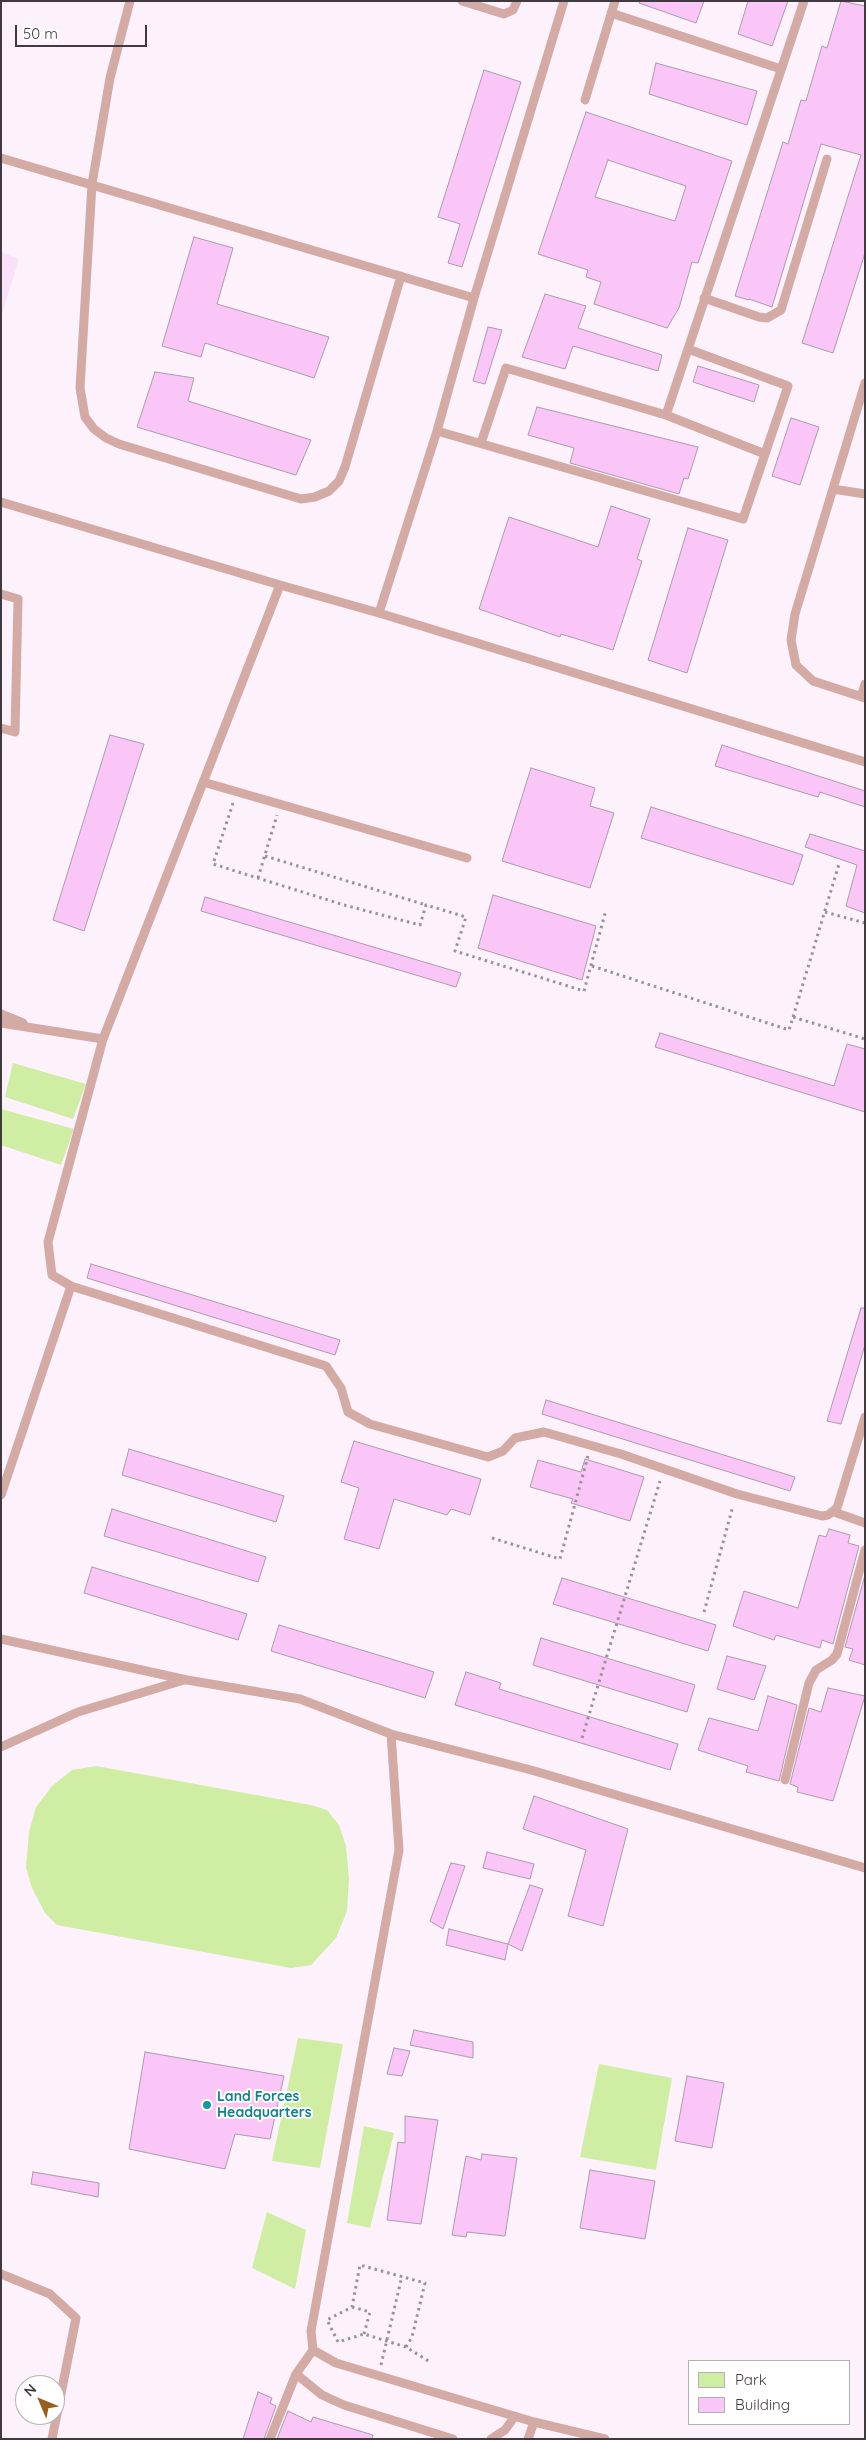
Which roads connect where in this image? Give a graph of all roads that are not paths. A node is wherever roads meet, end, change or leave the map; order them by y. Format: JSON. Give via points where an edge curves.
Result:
{"nodes":[{"id":1,"x":130,"y":1,"type":"edge"},
{"id":2,"x":462,"y":1,"type":"edge"},
{"id":3,"x":517,"y":1,"type":"edge"},
{"id":4,"x":564,"y":1,"type":"edge"},
{"id":5,"x":615,"y":1,"type":"edge"},
{"id":6,"x":804,"y":1,"type":"edge"},
{"id":7,"x":473,"y":3,"type":"edge"},
{"id":8,"x":611,"y":13,"type":"junction"},
{"id":9,"x":781,"y":69,"type":"junction"},
{"id":10,"x":585,"y":100,"type":"dead end"},
{"id":11,"x":1,"y":158,"type":"edge"},
{"id":12,"x":827,"y":159,"type":"dead end"},
{"id":13,"x":92,"y":184,"type":"junction"},
{"id":14,"x":401,"y":276,"type":"junction"},
{"id":15,"x":474,"y":298,"type":"junction"},
{"id":16,"x":704,"y":298,"type":"junction"},
{"id":17,"x":688,"y":349,"type":"junction"},
{"id":18,"x":865,"y":383,"type":"edge"},
{"id":19,"x":666,"y":415,"type":"junction"},
{"id":20,"x":436,"y":431,"type":"junction"},
{"id":21,"x":481,"y":443,"type":"junction"},
{"id":22,"x":765,"y":454,"type":"junction"},
{"id":23,"x":833,"y":489,"type":"junction"},
{"id":24,"x":865,"y":494,"type":"edge"},
{"id":25,"x":1,"y":502,"type":"edge"},
{"id":26,"x":280,"y":585,"type":"junction"},
{"id":27,"x":1,"y":594,"type":"edge"},
{"id":28,"x":379,"y":613,"type":"junction"},
{"id":29,"x":865,"y":684,"type":"edge"},
{"id":30,"x":863,"y":697,"type":"edge"},
{"id":31,"x":1,"y":728,"type":"edge"},
{"id":32,"x":865,"y":762,"type":"edge"},
{"id":33,"x":203,"y":782,"type":"junction"},
{"id":34,"x":467,"y":858,"type":"dead end"},
{"id":35,"x":1,"y":1014,"type":"edge"},
{"id":36,"x":1,"y":1023,"type":"edge"},
{"id":37,"x":37,"y":1029,"type":"junction"},
{"id":38,"x":103,"y":1039,"type":"junction"},
{"id":39,"x":71,"y":1286,"type":"junction"},
{"id":40,"x":865,"y":1417,"type":"edge"},
{"id":41,"x":1,"y":1495,"type":"edge"},
{"id":42,"x":834,"y":1512,"type":"junction"},
{"id":43,"x":865,"y":1523,"type":"edge"},
{"id":44,"x":865,"y":1550,"type":"edge"},
{"id":45,"x":1,"y":1639,"type":"edge"},
{"id":46,"x":187,"y":1680,"type":"junction"},
{"id":47,"x":391,"y":1734,"type":"junction"},
{"id":48,"x":1,"y":1747,"type":"edge"},
{"id":49,"x":785,"y":1780,"type":"dead end"},
{"id":50,"x":865,"y":1868,"type":"edge"},
{"id":51,"x":1,"y":2274,"type":"edge"},
{"id":52,"x":313,"y":2350,"type":"junction"},
{"id":53,"x":296,"y":2374,"type":"junction"},
{"id":54,"x":515,"y":2416,"type":"junction"},
{"id":55,"x":534,"y":2422,"type":"junction"},
{"id":56,"x":52,"y":2439,"type":"edge"},
{"id":57,"x":270,"y":2439,"type":"edge"},
{"id":58,"x":453,"y":2439,"type":"edge"},
{"id":59,"x":491,"y":2439,"type":"edge"},
{"id":60,"x":528,"y":2439,"type":"edge"},
{"id":61,"x":605,"y":2439,"type":"edge"}],
"edges":[{"from":1,"to":13,"type":"lane","via":[[110,78]]},
{"from":2,"to":7,"type":"lane"},
{"from":3,"to":7,"type":"lane","via":[[509,13]]},
{"from":4,"to":15,"type":"lane"},
{"from":5,"to":8,"type":"lane"},
{"from":6,"to":9,"type":"lane"},
{"from":8,"to":9,"type":"lane"},
{"from":8,"to":10,"type":"lane"},
{"from":9,"to":16,"type":"lane"},
{"from":11,"to":13,"type":"lane"},
{"from":12,"to":16,"type":"lane","via":[[781,310],[767,318],[759,317]]},
{"from":13,"to":14,"type":"lane"},
{"from":13,"to":14,"type":"lane","via":[[80,388],[85,417],[106,438],[301,499],[315,498],[339,481]]},
{"from":14,"to":15,"type":"lane"},
{"from":15,"to":20,"type":"lane"},
{"from":16,"to":17,"type":"lane"},
{"from":17,"to":19,"type":"lane"},
{"from":17,"to":22,"type":"lane","via":[[788,386]]},
{"from":18,"to":23,"type":"lane"},
{"from":19,"to":21,"type":"lane","via":[[506,368]]},
{"from":19,"to":22,"type":"lane"},
{"from":20,"to":21,"type":"lane"},
{"from":20,"to":28,"type":"lane"},
{"from":21,"to":22,"type":"lane","via":[[744,519]]},
{"from":23,"to":24,"type":"lane"},
{"from":23,"to":30,"type":"lane","via":[[795,614],[791,640],[796,665],[813,681]]},
{"from":25,"to":26,"type":"lane"},
{"from":26,"to":28,"type":"lane"},
{"from":26,"to":33,"type":"lane"},
{"from":27,"to":31,"type":"lane","via":[[18,599],[15,732]]},
{"from":28,"to":32,"type":"lane"},
{"from":29,"to":30,"type":"lane"},
{"from":33,"to":34,"type":"lane"},
{"from":33,"to":38,"type":"lane"},
{"from":35,"to":37,"type":"lane"},
{"from":36,"to":37,"type":"lane"},
{"from":37,"to":38,"type":"lane"},
{"from":38,"to":39,"type":"lane","via":[[48,1242],[52,1276]]},
{"from":39,"to":41,"type":"lane"},
{"from":39,"to":42,"type":"lane","via":[[326,1366],[340,1388],[348,1412],[370,1424],[488,1457],[503,1451],[515,1438],[544,1432],[737,1494],[822,1516]]},
{"from":40,"to":42,"type":"lane"},
{"from":42,"to":43,"type":"lane"},
{"from":44,"to":49,"type":"lane","via":[[837,1654],[816,1670],[810,1683]]},
{"from":45,"to":46,"type":"lane"},
{"from":46,"to":47,"type":"lane","via":[[300,1699]]},
{"from":46,"to":48,"type":"lane","via":[[78,1712]]},
{"from":47,"to":50,"type":"lane","via":[[531,1770]]},
{"from":47,"to":52,"type":"lane","via":[[399,1850],[311,2331]]},
{"from":51,"to":56,"type":"lane","via":[[50,2294],[76,2318]]},
{"from":52,"to":53,"type":"lane"},
{"from":52,"to":54,"type":"lane","via":[[336,2363]]},
{"from":53,"to":57,"type":"lane"},
{"from":53,"to":58,"type":"lane","via":[[333,2401]]},
{"from":54,"to":55,"type":"lane"},
{"from":54,"to":59,"type":"lane","via":[[505,2430]]},
{"from":55,"to":60,"type":"lane"},
{"from":55,"to":61,"type":"lane"}]}
